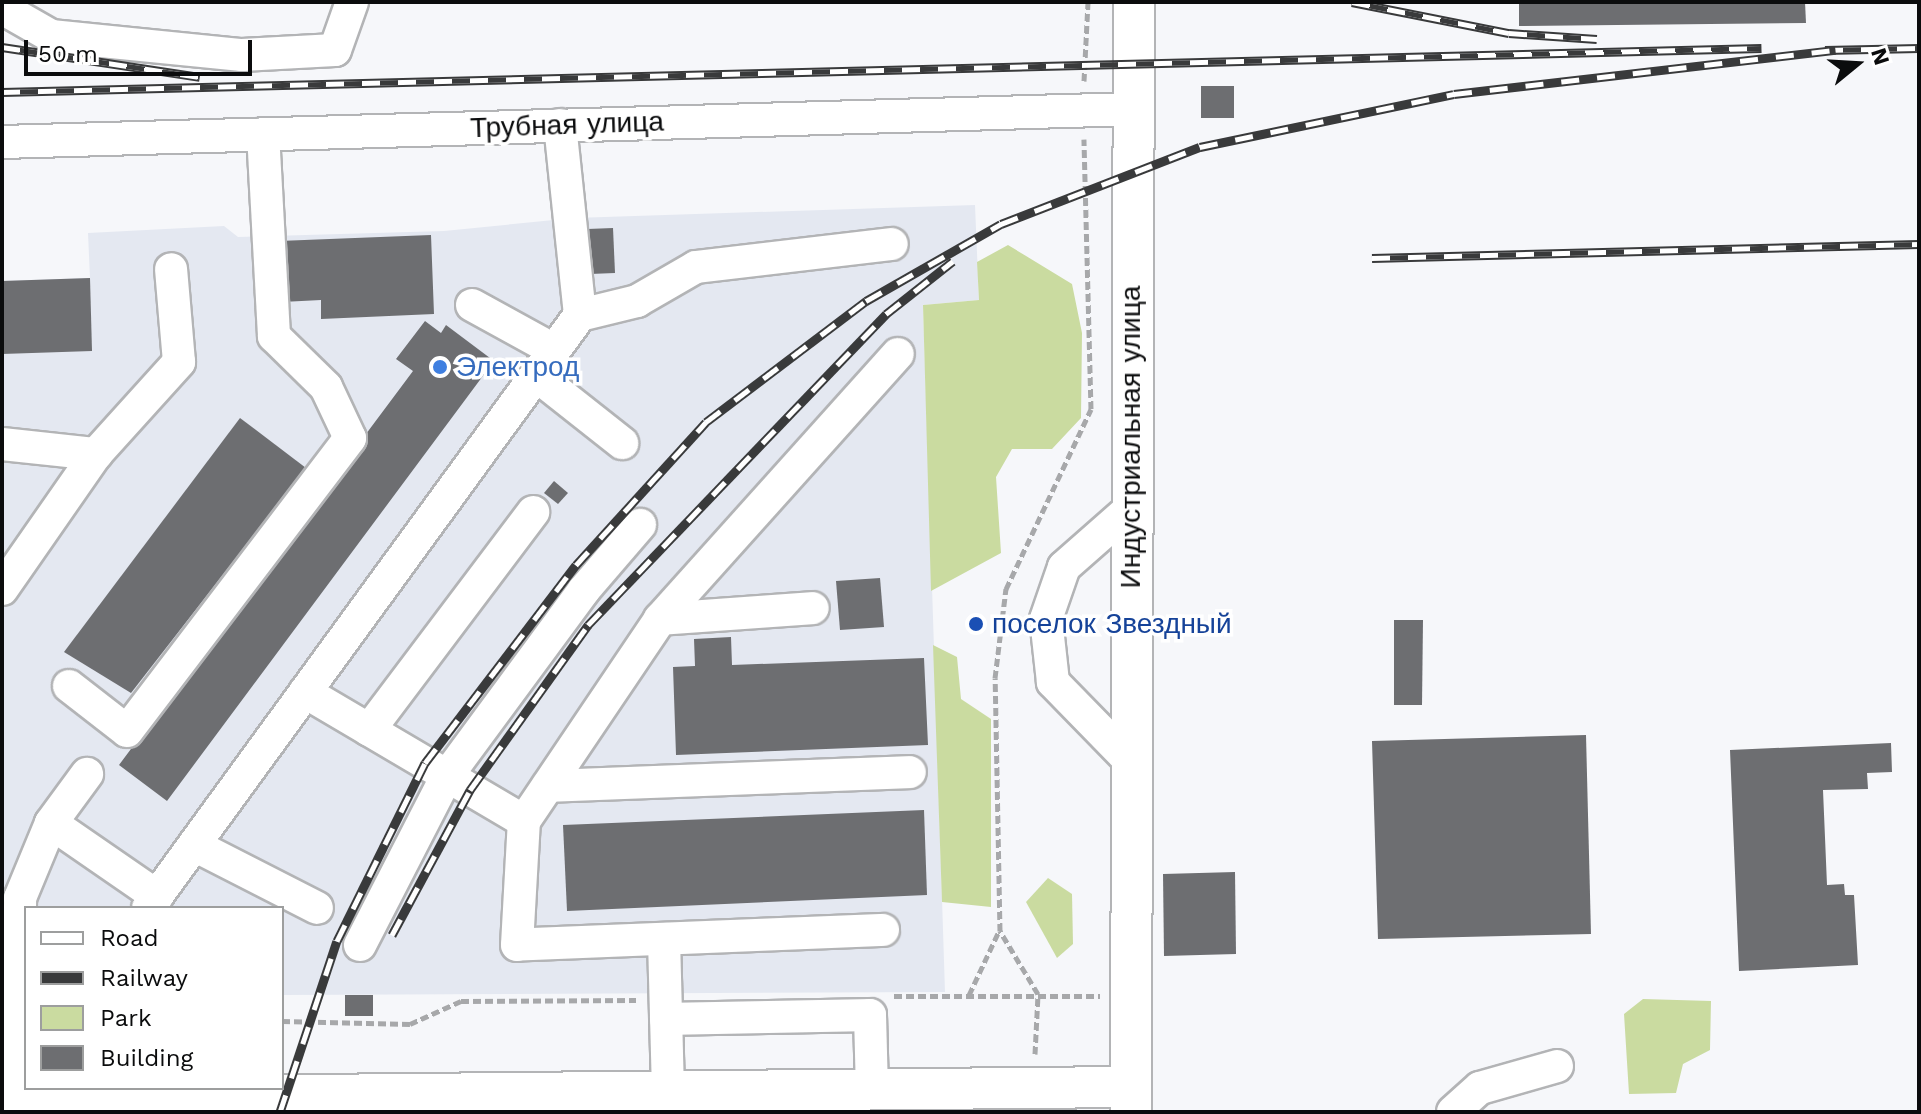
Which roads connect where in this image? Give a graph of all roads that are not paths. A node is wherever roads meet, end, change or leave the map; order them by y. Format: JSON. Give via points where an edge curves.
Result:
{"nodes":[{"id":1,"x":352,"y":2,"type":"edge"},
{"id":2,"x":1134,"y":2,"type":"edge"},
{"id":3,"x":2,"y":8,"type":"edge"},
{"id":4,"x":1133,"y":109,"type":"junction"},
{"id":5,"x":560,"y":125,"type":"junction"},
{"id":6,"x":263,"y":134,"type":"junction"},
{"id":7,"x":2,"y":142,"type":"edge"},
{"id":8,"x":892,"y":244,"type":"dead end"},
{"id":9,"x":171,"y":269,"type":"dead end"},
{"id":10,"x":472,"y":305,"type":"dead end"},
{"id":11,"x":580,"y":315,"type":"junction"},
{"id":12,"x":898,"y":354,"type":"dead end"},
{"id":13,"x":545,"y":362,"type":"junction"},
{"id":14,"x":622,"y":443,"type":"dead end"},
{"id":15,"x":2,"y":444,"type":"edge"},
{"id":16,"x":96,"y":454,"type":"junction"},
{"id":17,"x":1131,"y":508,"type":"junction"},
{"id":18,"x":533,"y":512,"type":"dead end"},
{"id":19,"x":640,"y":525,"type":"dead end"},
{"id":20,"x":2,"y":589,"type":"edge"},
{"id":21,"x":813,"y":608,"type":"dead end"},
{"id":22,"x":660,"y":619,"type":"junction"},
{"id":23,"x":69,"y":686,"type":"dead end"},
{"id":24,"x":305,"y":692,"type":"junction"},
{"id":25,"x":369,"y":730,"type":"junction"},
{"id":26,"x":1131,"y":762,"type":"junction"},
{"id":27,"x":910,"y":772,"type":"dead end"},
{"id":28,"x":87,"y":774,"type":"dead end"},
{"id":29,"x":447,"y":776,"type":"junction"},
{"id":30,"x":548,"y":786,"type":"junction"},
{"id":31,"x":524,"y":821,"type":"junction"},
{"id":32,"x":51,"y":823,"type":"junction"},
{"id":33,"x":194,"y":845,"type":"junction"},
{"id":34,"x":152,"y":902,"type":"edge"},
{"id":35,"x":317,"y":908,"type":"dead end"},
{"id":36,"x":883,"y":930,"type":"dead end"},
{"id":37,"x":664,"y":939,"type":"junction"},
{"id":38,"x":360,"y":945,"type":"dead end"},
{"id":39,"x":666,"y":1019,"type":"junction"},
{"id":40,"x":1557,"y":1066,"type":"dead end"},
{"id":41,"x":872,"y":1089,"type":"junction"},
{"id":42,"x":668,"y":1091,"type":"junction"},
{"id":43,"x":10,"y":1098,"type":"edge"},
{"id":44,"x":1131,"y":1099,"type":"edge"},
{"id":45,"x":522,"y":1102,"type":"edge"},
{"id":46,"x":1453,"y":1112,"type":"edge"}],
"edges":[{"from":1,"to":3,"type":"street","via":[[335,50],[242,55],[51,36]]},
{"from":2,"to":4,"type":"main road","name":"Индустриальная улица"},
{"from":4,"to":5,"type":"street","name":"Трубная улица"},
{"from":4,"to":17,"type":"main road","name":"Индустриальная улица"},
{"from":5,"to":6,"type":"street","name":"Трубная улица"},
{"from":5,"to":11,"type":"street"},
{"from":6,"to":7,"type":"street","name":"Трубная улица"},
{"from":6,"to":23,"type":"street","via":[[274,336],[326,387],[350,438],[127,731]]},
{"from":8,"to":11,"type":"street","via":[[696,267],[637,301]]},
{"from":9,"to":16,"type":"street","via":[[179,362]]},
{"from":10,"to":13,"type":"street"},
{"from":11,"to":13,"type":"street"},
{"from":12,"to":22,"type":"street"},
{"from":13,"to":14,"type":"street"},
{"from":13,"to":24,"type":"street"},
{"from":15,"to":16,"type":"street"},
{"from":16,"to":20,"type":"street"},
{"from":17,"to":26,"type":"main road","name":"Индустриальная улица"},
{"from":17,"to":26,"type":"street","via":[[1064,567],[1046,619],[1053,682]]},
{"from":18,"to":25,"type":"street"},
{"from":19,"to":29,"type":"street","via":[[584,590]]},
{"from":21,"to":22,"type":"street"},
{"from":22,"to":30,"type":"street"},
{"from":24,"to":25,"type":"street"},
{"from":24,"to":33,"type":"street"},
{"from":25,"to":29,"type":"street"},
{"from":26,"to":44,"type":"main road","name":"Индустриальная улица"},
{"from":27,"to":30,"type":"street"},
{"from":28,"to":32,"type":"street"},
{"from":29,"to":31,"type":"street"},
{"from":29,"to":38,"type":"street"},
{"from":30,"to":31,"type":"street"},
{"from":31,"to":37,"type":"street","via":[[517,945]]},
{"from":32,"to":34,"type":"street"},
{"from":32,"to":43,"type":"street","via":[[20,898]]},
{"from":33,"to":34,"type":"street"},
{"from":33,"to":35,"type":"street"},
{"from":36,"to":37,"type":"street"},
{"from":37,"to":39,"type":"street"},
{"from":39,"to":41,"type":"street","via":[[870,1015]]},
{"from":39,"to":42,"type":"street"},
{"from":40,"to":46,"type":"street","via":[[1480,1088]]},
{"from":41,"to":42,"type":"main road"},
{"from":41,"to":44,"type":"main road"},
{"from":42,"to":45,"type":"main road"},
{"from":43,"to":45,"type":"main road"}]}
